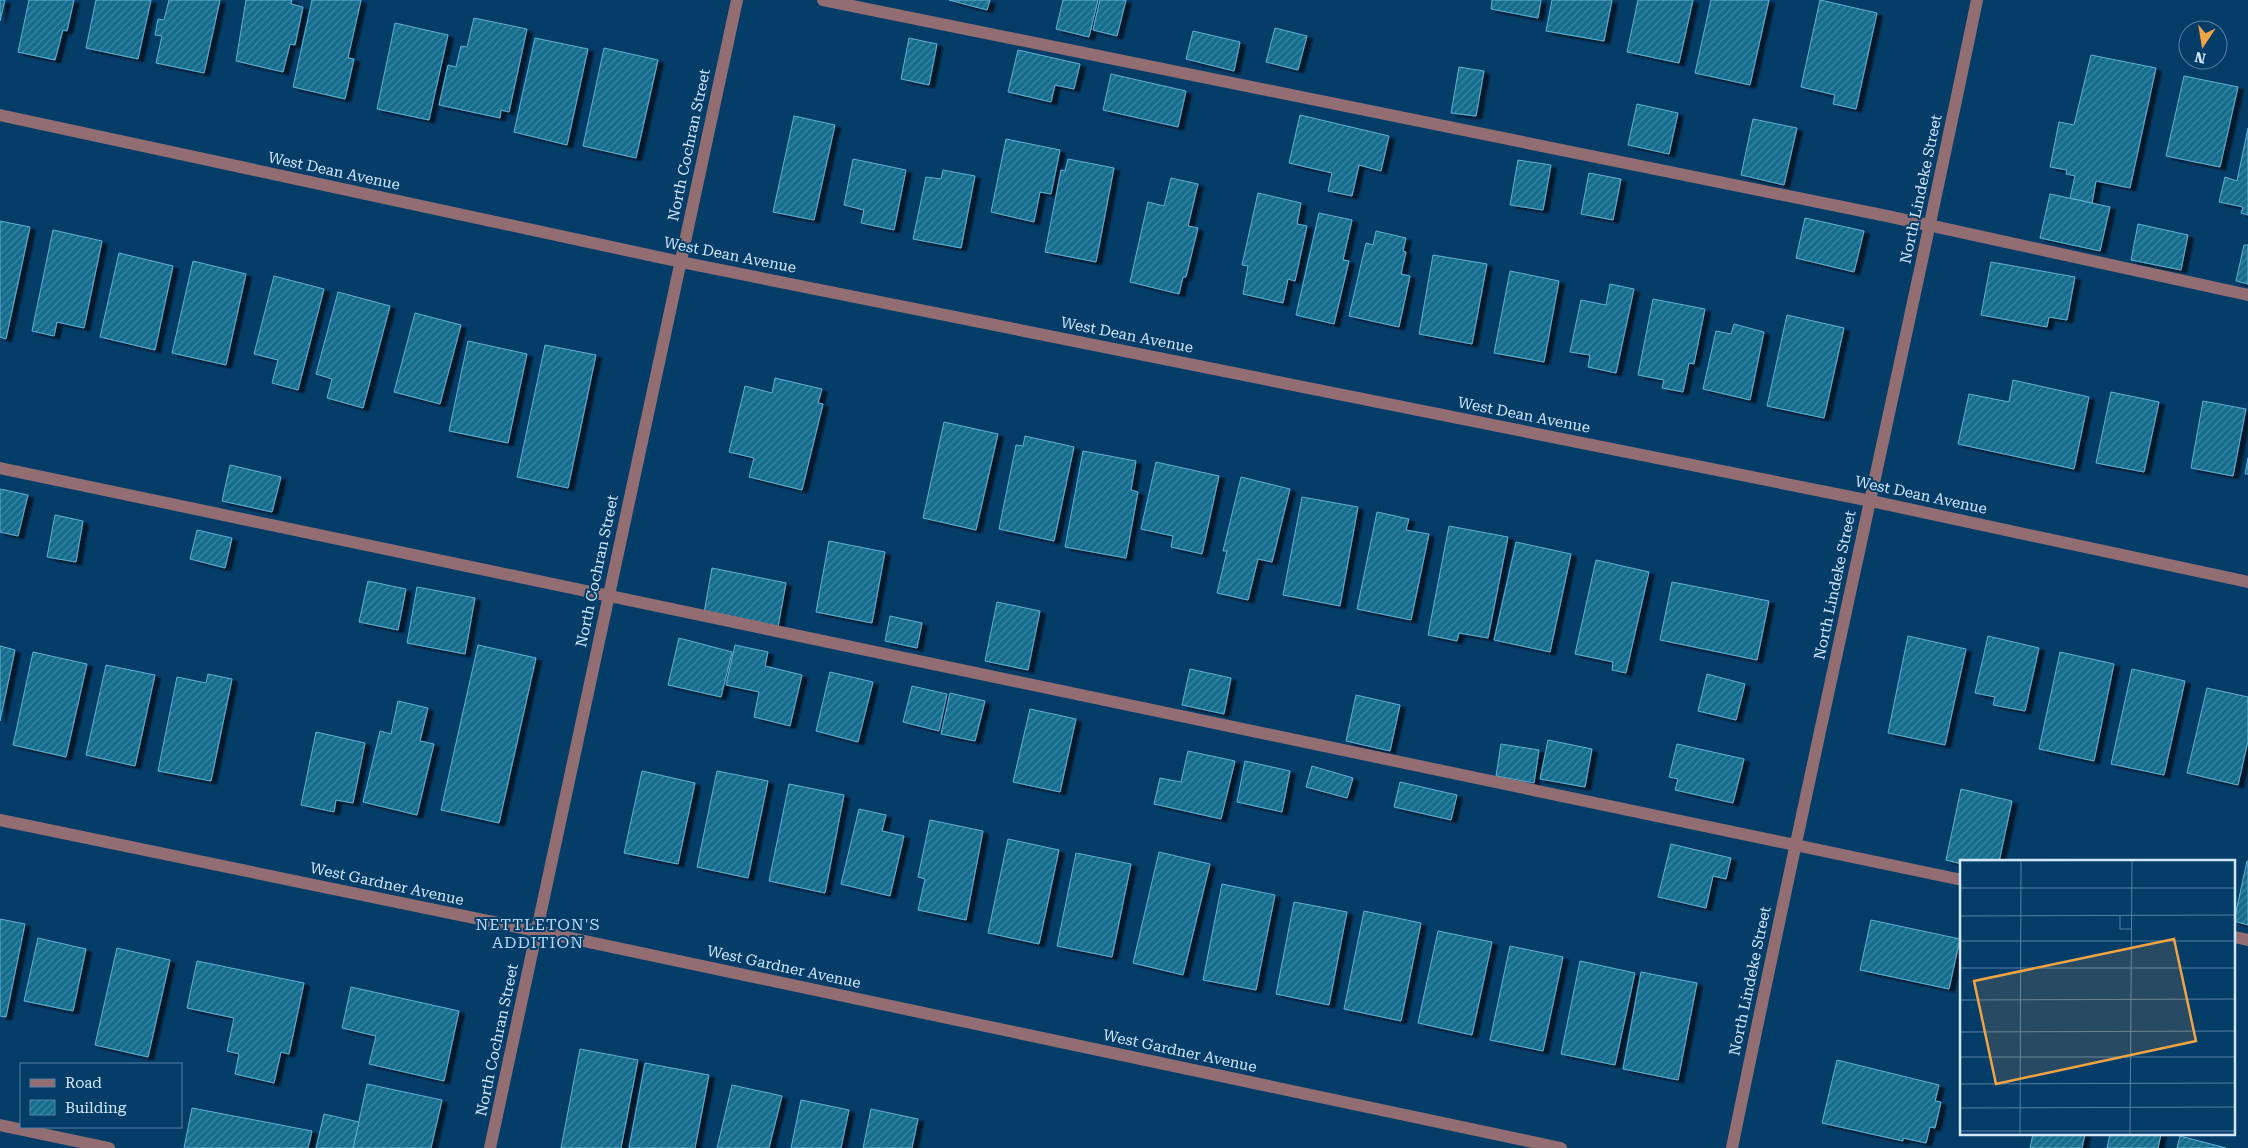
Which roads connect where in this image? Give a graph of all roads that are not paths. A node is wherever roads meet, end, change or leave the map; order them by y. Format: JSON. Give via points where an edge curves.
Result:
{"nodes":[{"id":1,"x":737,"y":0,"type":"edge"},
{"id":2,"x":823,"y":0,"type":"edge"},
{"id":3,"x":1977,"y":0,"type":"edge"},
{"id":4,"x":0,"y":115,"type":"edge"},
{"id":5,"x":1930,"y":225,"type":"junction"},
{"id":6,"x":681,"y":262,"type":"junction"},
{"id":7,"x":2248,"y":295,"type":"edge"},
{"id":8,"x":0,"y":468,"type":"edge"},
{"id":9,"x":1871,"y":501,"type":"junction"},
{"id":10,"x":2248,"y":582,"type":"edge"},
{"id":11,"x":608,"y":594,"type":"junction"},
{"id":12,"x":0,"y":820,"type":"edge"},
{"id":13,"x":1795,"y":845,"type":"junction"},
{"id":14,"x":1960,"y":880,"type":"edge"},
{"id":15,"x":537,"y":931,"type":"junction"},
{"id":16,"x":0,"y":1125,"type":"edge"},
{"id":17,"x":109,"y":1148,"type":"edge"},
{"id":18,"x":490,"y":1148,"type":"edge"},
{"id":19,"x":1561,"y":1148,"type":"edge"},
{"id":20,"x":1732,"y":1148,"type":"edge"}],
"edges":[{"from":1,"to":6,"type":"street","name":"North Cochran Street"},
{"from":2,"to":5,"type":"street"},
{"from":3,"to":5,"type":"street","name":"North Lindeke Street"},
{"from":4,"to":6,"type":"street","name":"West Dean Avenue"},
{"from":5,"to":7,"type":"street"},
{"from":5,"to":9,"type":"street","name":"North Lindeke Street"},
{"from":6,"to":9,"type":"street","name":"West Dean Avenue"},
{"from":6,"to":11,"type":"street","name":"North Cochran Street"},
{"from":8,"to":11,"type":"street"},
{"from":9,"to":10,"type":"street","name":"West Dean Avenue"},
{"from":9,"to":13,"type":"street","name":"North Lindeke Street"},
{"from":11,"to":13,"type":"street"},
{"from":11,"to":15,"type":"street","name":"North Cochran Street"},
{"from":12,"to":15,"type":"street","name":"West Gardner Avenue"},
{"from":13,"to":14,"type":"street"},
{"from":13,"to":20,"type":"street","name":"North Lindeke Street"},
{"from":15,"to":18,"type":"street","name":"North Cochran Street"},
{"from":15,"to":19,"type":"street","name":"West Gardner Avenue"},
{"from":16,"to":17,"type":"street"}]}
